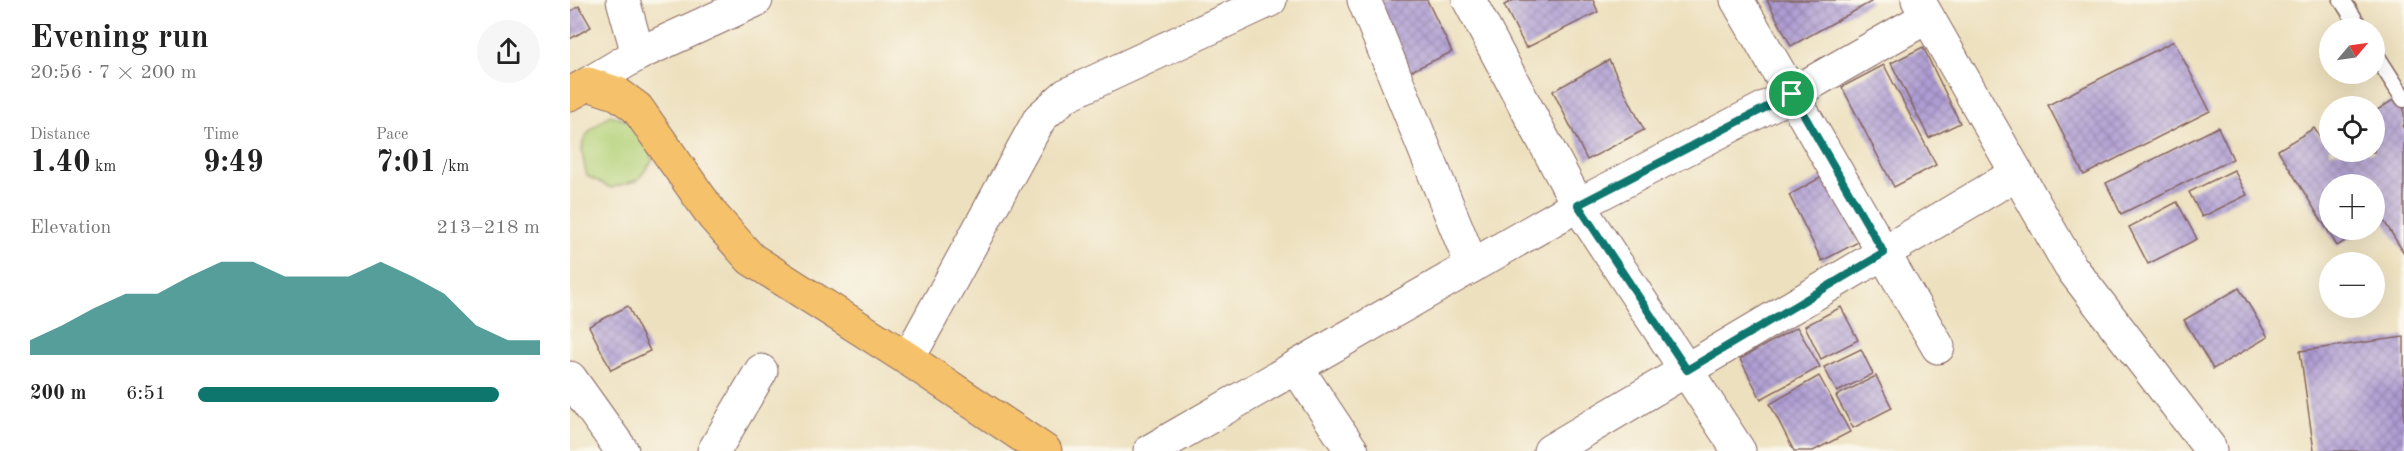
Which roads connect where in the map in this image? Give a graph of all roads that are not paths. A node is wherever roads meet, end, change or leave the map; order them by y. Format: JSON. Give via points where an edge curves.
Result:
{"nodes":[{"id":1,"x":756,"y":0,"type":"edge"},
{"id":2,"x":1270,"y":0,"type":"edge"},
{"id":3,"x":1364,"y":0,"type":"edge"},
{"id":4,"x":1469,"y":0,"type":"edge"},
{"id":5,"x":1737,"y":0,"type":"edge"},
{"id":6,"x":2342,"y":0,"type":"edge"},
{"id":7,"x":622,"y":1,"type":"edge"},
{"id":8,"x":1923,"y":9,"type":"edge"},
{"id":9,"x":2354,"y":18,"type":"edge"},
{"id":10,"x":638,"y":54,"type":"junction"},
{"id":11,"x":2385,"y":69,"type":"edge"},
{"id":12,"x":579,"y":89,"type":"edge"},
{"id":13,"x":1792,"y":94,"type":"junction"},
{"id":14,"x":2404,"y":99,"type":"edge"},
{"id":15,"x":2016,"y":174,"type":"junction"},
{"id":16,"x":1578,"y":205,"type":"junction"},
{"id":17,"x":1884,"y":253,"type":"junction"},
{"id":18,"x":1472,"y":266,"type":"junction"},
{"id":19,"x":1938,"y":347,"type":"dead end"},
{"id":20,"x":908,"y":359,"type":"junction"},
{"id":21,"x":1296,"y":367,"type":"junction"},
{"id":22,"x":1687,"y":370,"type":"junction"},
{"id":23,"x":761,"y":371,"type":"dead end"},
{"id":24,"x":570,"y":378,"type":"edge"},
{"id":25,"x":622,"y":451,"type":"edge"},
{"id":26,"x":714,"y":451,"type":"edge"},
{"id":27,"x":1045,"y":451,"type":"edge"},
{"id":28,"x":1150,"y":451,"type":"edge"},
{"id":29,"x":1352,"y":451,"type":"edge"},
{"id":30,"x":1550,"y":451,"type":"edge"},
{"id":31,"x":1739,"y":451,"type":"edge"},
{"id":32,"x":2210,"y":451,"type":"edge"}],
"edges":[{"from":1,"to":10,"type":"street"},
{"from":2,"to":20,"type":"street","via":[[1066,95],[1040,118]]},
{"from":3,"to":18,"type":"street"},
{"from":4,"to":16,"type":"street"},
{"from":5,"to":13,"type":"street"},
{"from":6,"to":9,"type":"lane"},
{"from":7,"to":10,"type":"street"},
{"from":8,"to":13,"type":"street"},
{"from":8,"to":15,"type":"street"},
{"from":10,"to":12,"type":"street"},
{"from":11,"to":14,"type":"lane"},
{"from":12,"to":20,"type":"highway","via":[[618,94],[636,108],[713,216],[751,260]]},
{"from":13,"to":16,"type":"street"},
{"from":13,"to":17,"type":"street"},
{"from":15,"to":17,"type":"street"},
{"from":15,"to":32,"type":"street","via":[[2070,266]]},
{"from":16,"to":18,"type":"street"},
{"from":16,"to":22,"type":"street"},
{"from":17,"to":19,"type":"street"},
{"from":17,"to":22,"type":"street"},
{"from":18,"to":21,"type":"street"},
{"from":20,"to":27,"type":"highway"},
{"from":21,"to":28,"type":"street"},
{"from":21,"to":29,"type":"street"},
{"from":22,"to":30,"type":"street"},
{"from":22,"to":31,"type":"street"},
{"from":23,"to":26,"type":"street"},
{"from":24,"to":25,"type":"street"}]}
